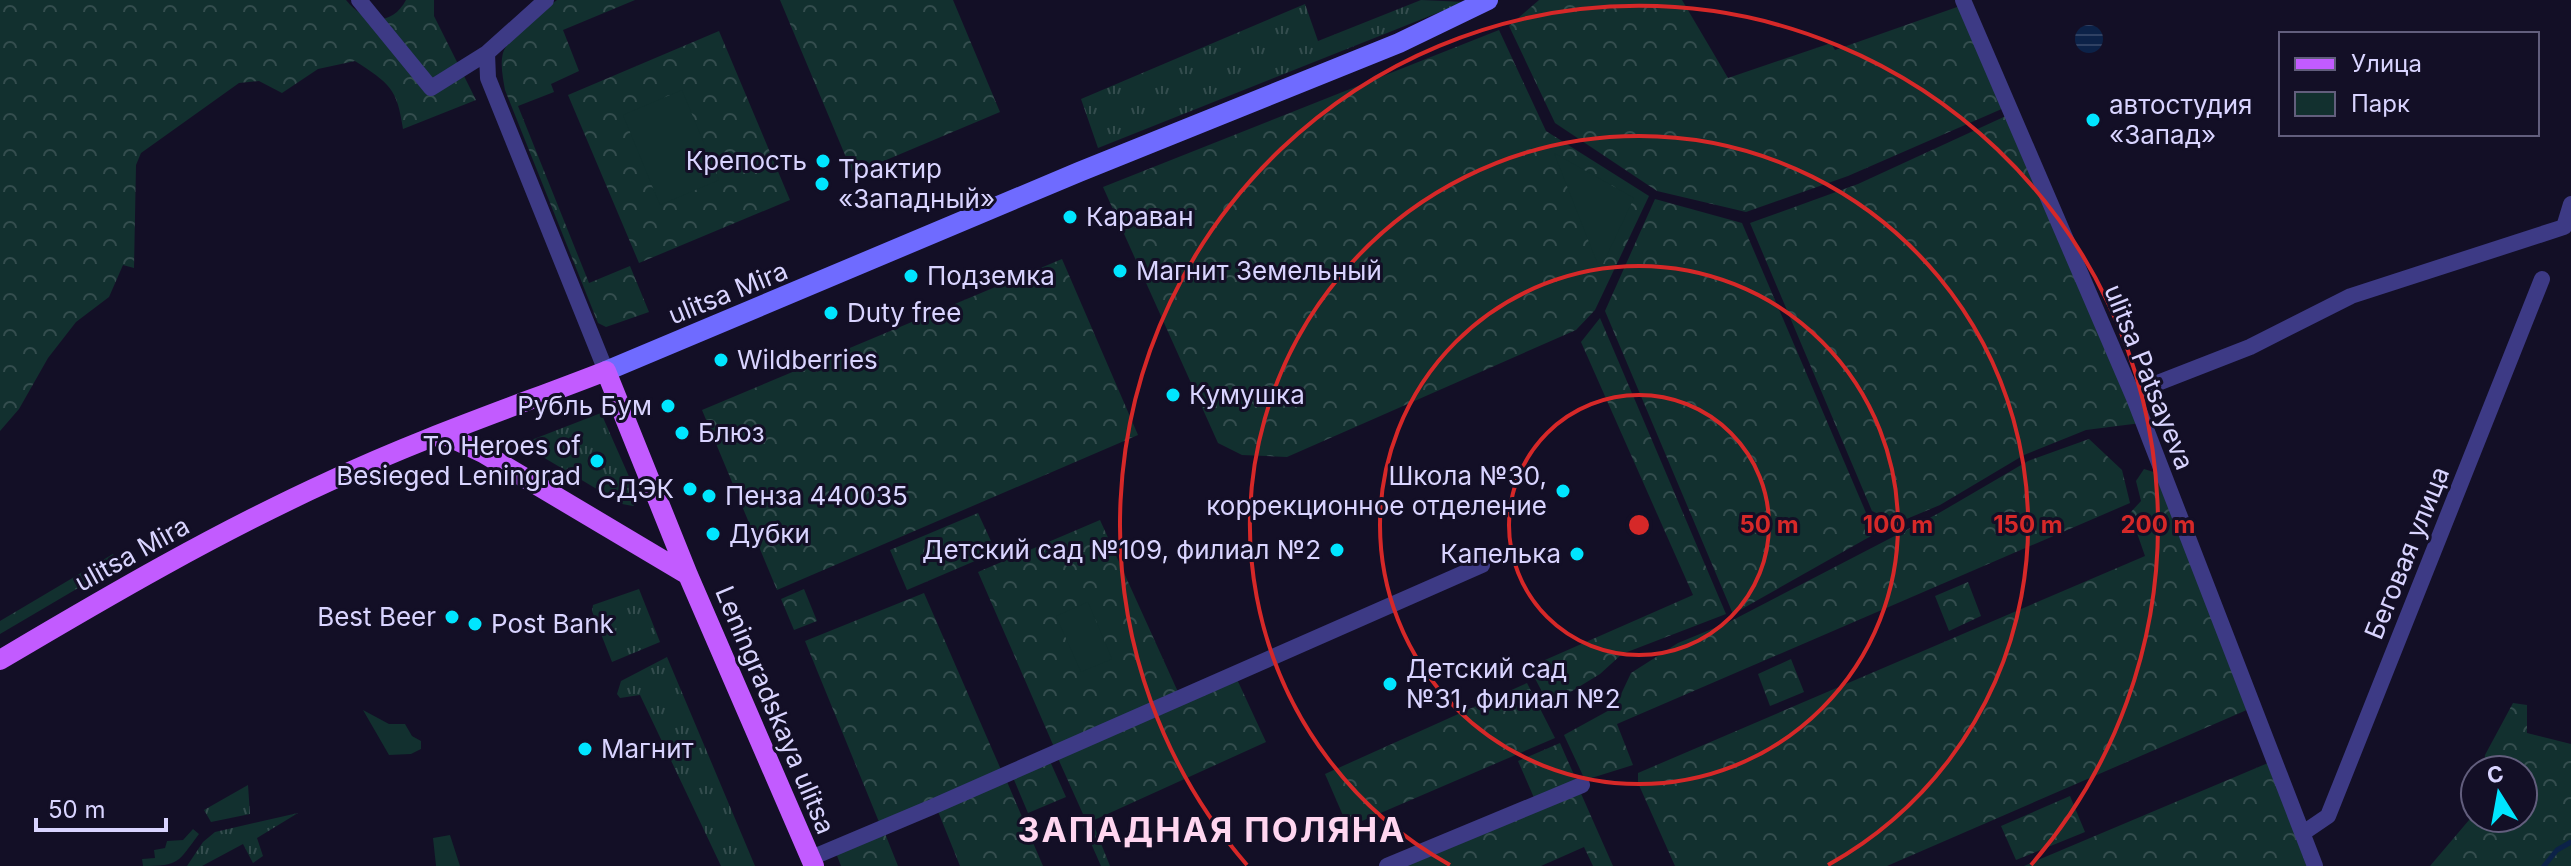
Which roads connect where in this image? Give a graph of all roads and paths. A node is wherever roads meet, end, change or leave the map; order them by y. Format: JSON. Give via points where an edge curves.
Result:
{"nodes":[{"id":1,"x":359,"y":0,"type":"edge"},
{"id":2,"x":546,"y":0,"type":"edge"},
{"id":3,"x":1488,"y":0,"type":"edge"},
{"id":4,"x":1963,"y":0,"type":"edge"},
{"id":5,"x":487,"y":53,"type":"junction"},
{"id":6,"x":2571,"y":204,"type":"edge"},
{"id":7,"x":2542,"y":279,"type":"dead end"},
{"id":8,"x":606,"y":371,"type":"junction"},
{"id":9,"x":2132,"y":393,"type":"junction"},
{"id":10,"x":443,"y":434,"type":"junction"},
{"id":11,"x":662,"y":508,"type":"junction"},
{"id":12,"x":613,"y":530,"type":"junction"},
{"id":13,"x":1482,"y":565,"type":"dead end"},
{"id":14,"x":688,"y":575,"type":"junction"},
{"id":15,"x":0,"y":660,"type":"edge"},
{"id":16,"x":1582,"y":785,"type":"dead end"},
{"id":17,"x":2303,"y":833,"type":"junction"},
{"id":18,"x":812,"y":862,"type":"edge"},
{"id":19,"x":1387,"y":866,"type":"edge"},
{"id":20,"x":2315,"y":866,"type":"edge"}],
"edges":[{"from":1,"to":5,"type":"street","via":[[431,88]]},
{"from":2,"to":5,"type":"street"},
{"from":3,"to":8,"type":"main road","name":"ulitsa Mira","via":[[1399,43]]},
{"from":4,"to":9,"type":"street","name":"ulitsa Patsayeva"},
{"from":5,"to":8,"type":"street","via":[[491,89]]},
{"from":6,"to":9,"type":"street","via":[[2564,227],[2351,296],[2250,347]]},
{"from":7,"to":17,"type":"street","name":"Беговая улица","via":[[2328,816]]},
{"from":8,"to":10,"type":"main road","name":"ulitsa Mira"},
{"from":8,"to":11,"type":"main road","name":"Leningradskaya ulitsa"},
{"from":9,"to":17,"type":"street","name":"ulitsa Patsayeva"},
{"from":10,"to":12,"type":"main road","name":"Leningradskaya ulitsa"},
{"from":10,"to":15,"type":"main road","name":"ulitsa Mira","via":[[233,527]]},
{"from":11,"to":12,"type":"main road","name":"Leningradskaya ulitsa","via":[[661,526],[650,537],[639,539]]},
{"from":11,"to":14,"type":"main road","name":"Leningradskaya ulitsa"},
{"from":12,"to":14,"type":"main road","name":"Leningradskaya ulitsa"},
{"from":13,"to":18,"type":"street"},
{"from":14,"to":18,"type":"main road","name":"Leningradskaya ulitsa"},
{"from":16,"to":19,"type":"street"},
{"from":17,"to":20,"type":"street","name":"ulitsa Patsayeva"}]}
